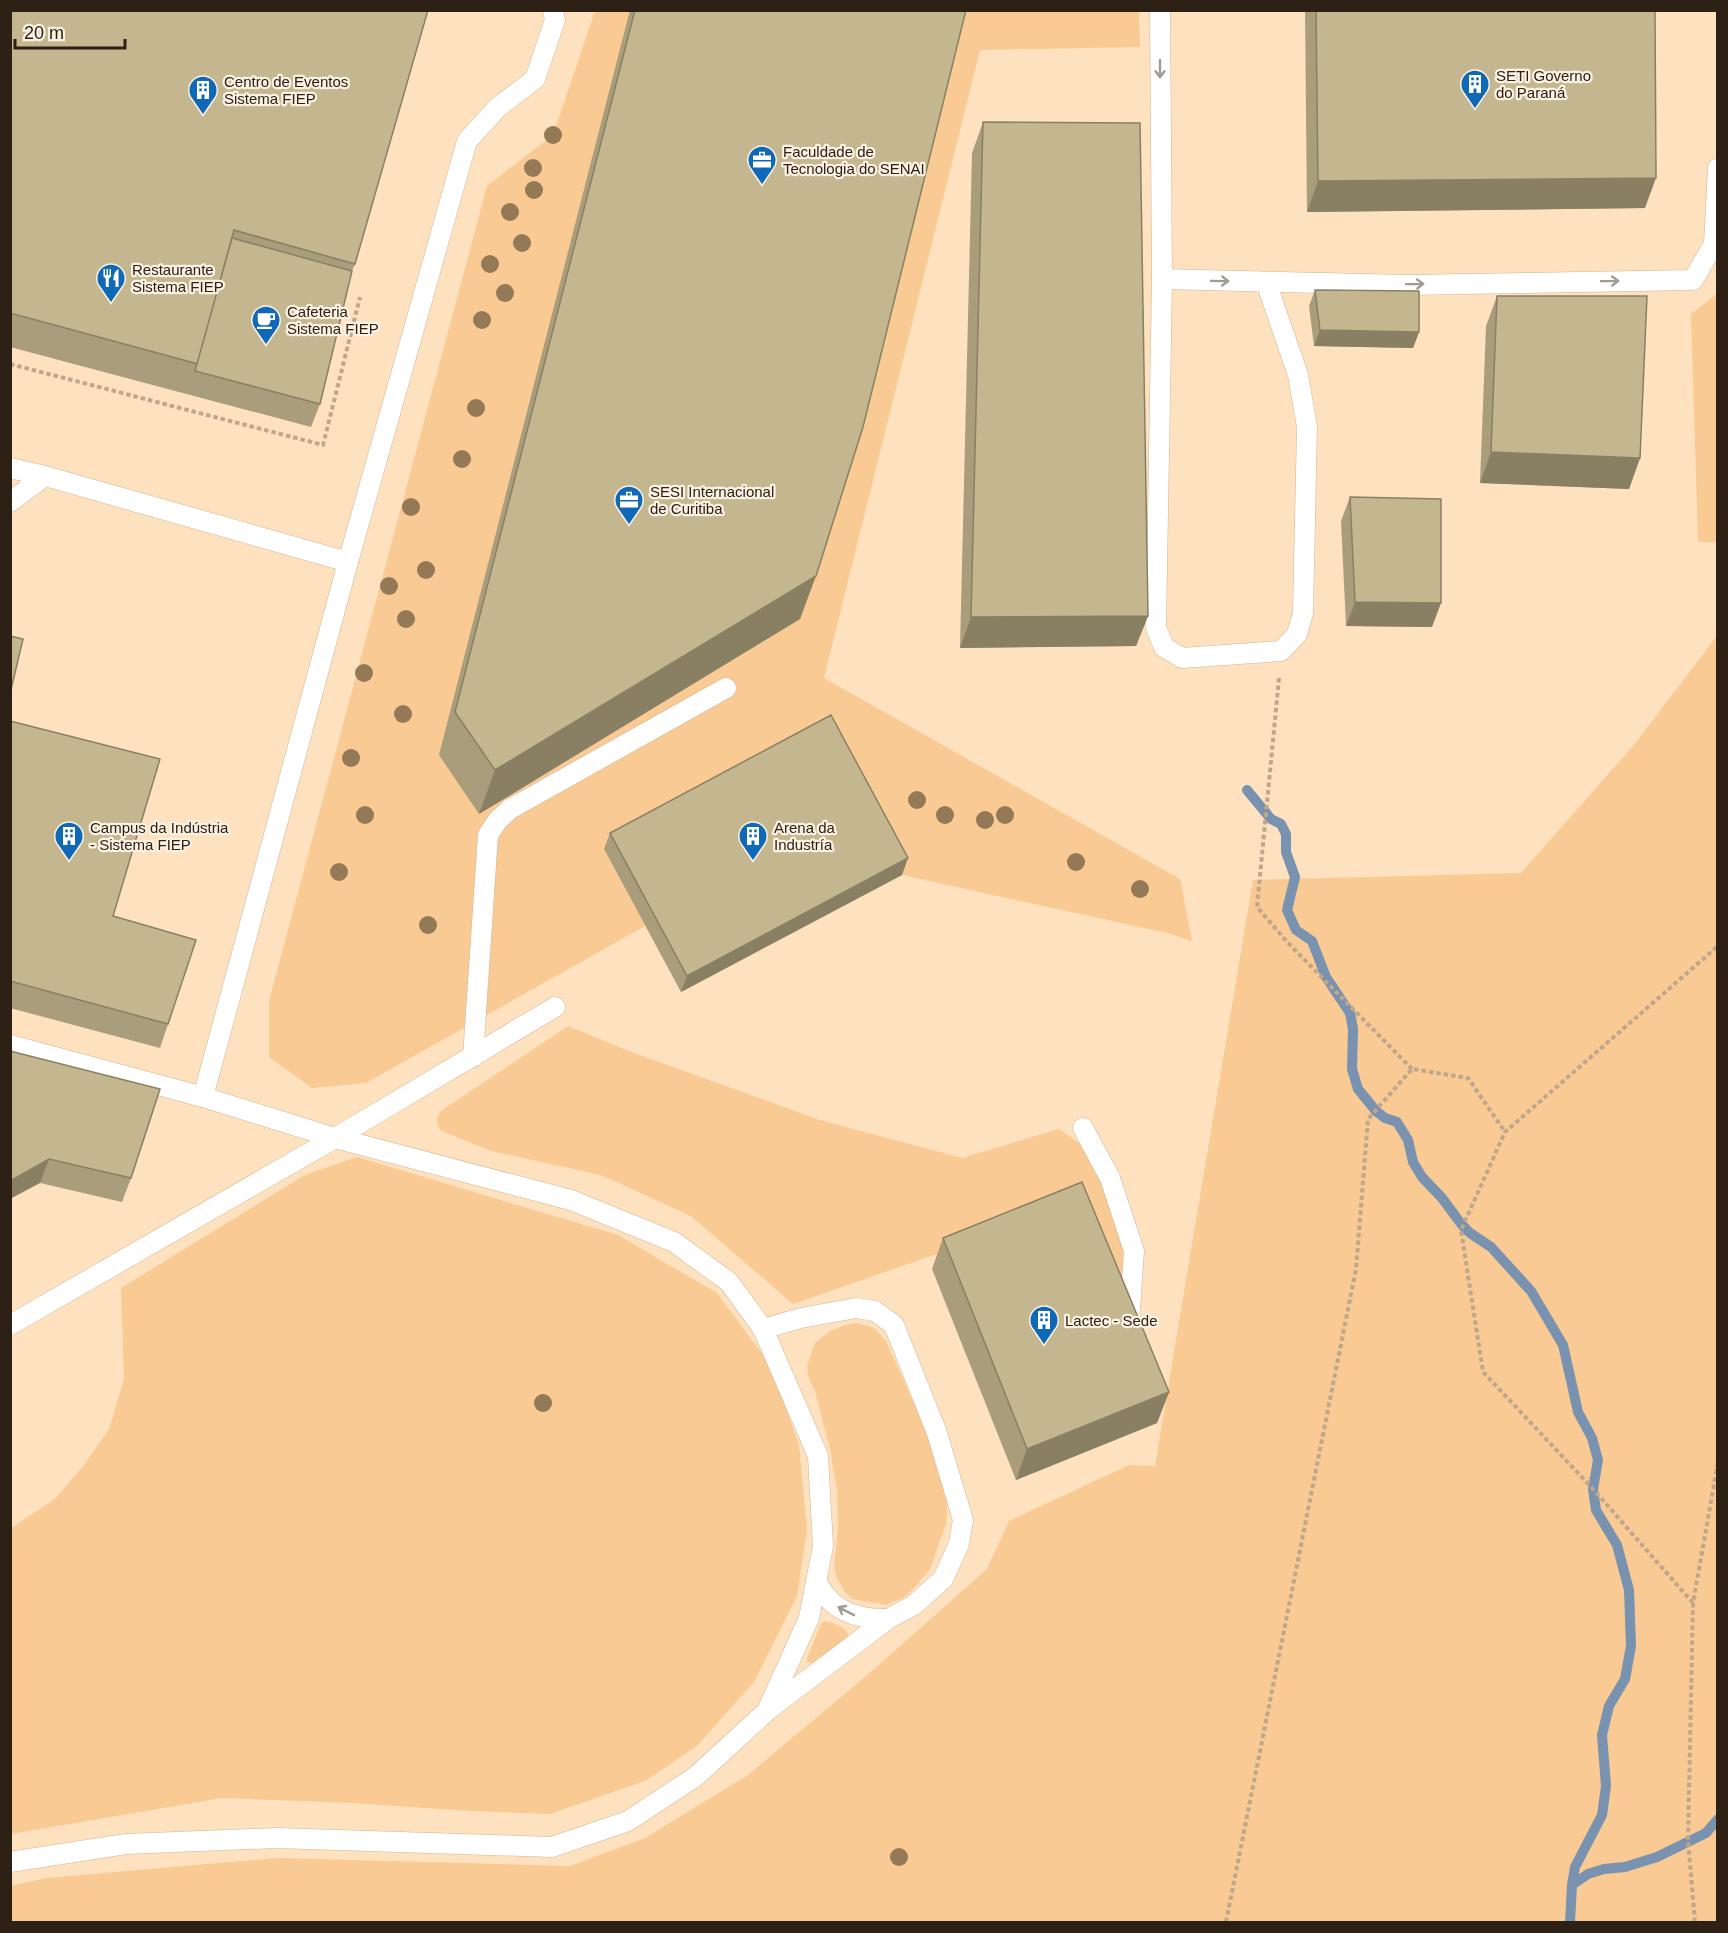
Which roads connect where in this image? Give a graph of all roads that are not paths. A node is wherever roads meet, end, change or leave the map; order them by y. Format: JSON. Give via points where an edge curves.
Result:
{"nodes":[{"id":1,"x":553,"y":10,"type":"edge"},
{"id":2,"x":1160,"y":10,"type":"edge"},
{"id":3,"x":1718,"y":168,"type":"edge"},
{"id":4,"x":1162,"y":279,"type":"junction"},
{"id":5,"x":1266,"y":282,"type":"junction"},
{"id":6,"x":10,"y":468,"type":"edge"},
{"id":7,"x":45,"y":476,"type":"junction"},
{"id":8,"x":10,"y":502,"type":"edge"},
{"id":9,"x":348,"y":562,"type":"junction"},
{"id":10,"x":726,"y":688,"type":"dead end"},
{"id":11,"x":555,"y":1007,"type":"dead end"},
{"id":12,"x":10,"y":1045,"type":"edge"},
{"id":13,"x":473,"y":1057,"type":"junction"},
{"id":14,"x":203,"y":1097,"type":"junction"},
{"id":15,"x":1083,"y":1128,"type":"dead end"},
{"id":16,"x":335,"y":1138,"type":"junction"},
{"id":17,"x":10,"y":1325,"type":"edge"},
{"id":18,"x":1129,"y":1325,"type":"edge"},
{"id":19,"x":764,"y":1329,"type":"junction"},
{"id":20,"x":816,"y":1580,"type":"junction"},
{"id":21,"x":888,"y":1619,"type":"junction"},
{"id":22,"x":767,"y":1711,"type":"junction"},
{"id":23,"x":10,"y":1862,"type":"edge"}],
"edges":[{"from":1,"to":9,"type":"lane","via":[[555,20],[536,79],[498,107],[467,141]]},
{"from":2,"to":4,"type":"lane","one_way":true},
{"from":5,"to":3,"type":"lane","one_way":true,"via":[[1407,285],[1694,280],[1714,244]]},
{"from":4,"to":5,"type":"lane","one_way":true},
{"from":4,"to":5,"type":"lane","via":[[1156,628],[1164,647],[1182,658],[1281,651],[1297,634],[1303,613],[1307,428],[1298,375]]},
{"from":6,"to":7,"type":"lane"},
{"from":7,"to":8,"type":"lane"},
{"from":7,"to":9,"type":"lane"},
{"from":9,"to":14,"type":"lane"},
{"from":10,"to":13,"type":"lane","via":[[498,819],[488,835]]},
{"from":11,"to":13,"type":"lane"},
{"from":12,"to":14,"type":"lane"},
{"from":13,"to":16,"type":"lane"},
{"from":14,"to":16,"type":"lane"},
{"from":15,"to":18,"type":"lane","via":[[1110,1178],[1134,1251]]},
{"from":16,"to":17,"type":"lane"},
{"from":16,"to":19,"type":"lane","via":[[571,1200],[674,1242],[729,1282]]},
{"from":19,"to":20,"type":"lane","via":[[818,1456],[823,1546]]},
{"from":19,"to":21,"type":"lane","via":[[856,1308],[875,1311],[894,1325],[937,1433],[963,1520],[959,1544],[942,1579],[914,1605]]},
{"from":21,"to":20,"type":"lane","one_way":true,"via":[[870,1620],[842,1611],[821,1592]]},
{"from":20,"to":22,"type":"lane","via":[[809,1618]]},
{"from":21,"to":22,"type":"lane"},
{"from":22,"to":23,"type":"lane","via":[[695,1777],[628,1821],[552,1847],[277,1838],[126,1844]]}]}
